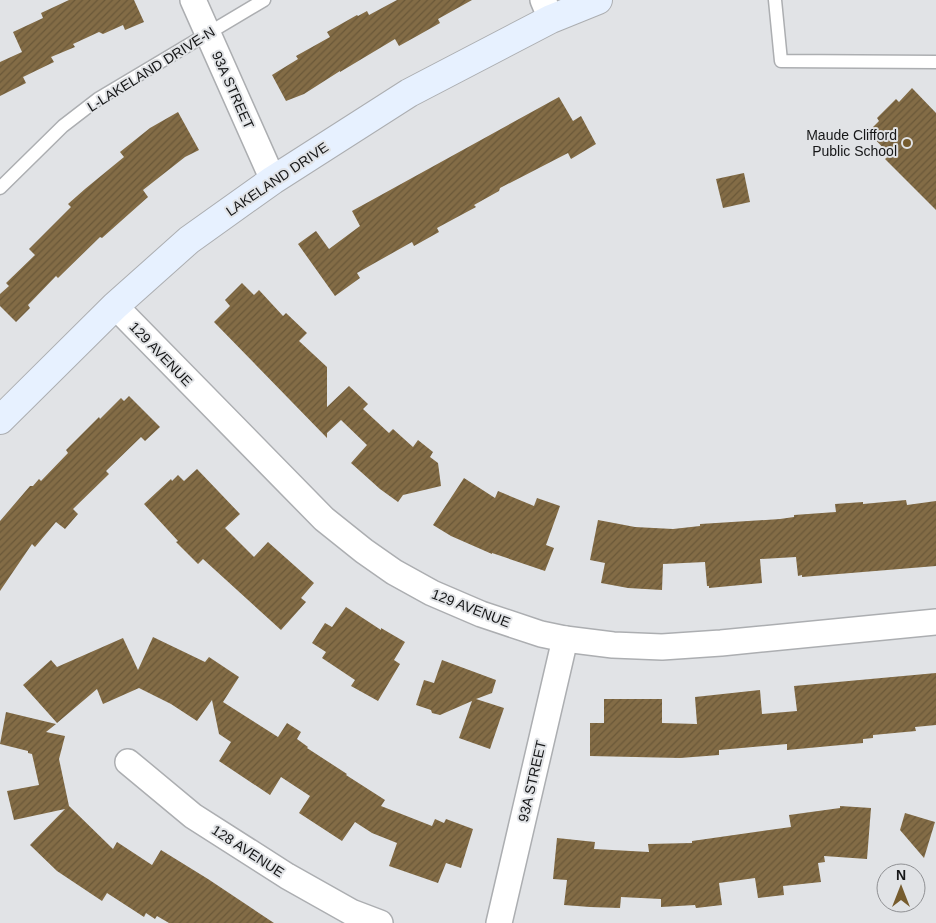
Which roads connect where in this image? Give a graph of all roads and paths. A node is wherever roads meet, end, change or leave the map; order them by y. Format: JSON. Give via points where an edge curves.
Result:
{"nodes":[{"id":1,"x":193,"y":0,"type":"edge"},
{"id":2,"x":264,"y":0,"type":"edge"},
{"id":3,"x":598,"y":0,"type":"edge"},
{"id":4,"x":775,"y":0,"type":"edge"},
{"id":5,"x":547,"y":9,"type":"edge"},
{"id":6,"x":208,"y":33,"type":"junction"},
{"id":7,"x":936,"y":62,"type":"edge"},
{"id":8,"x":273,"y":180,"type":"junction"},
{"id":9,"x":0,"y":188,"type":"edge"},
{"id":10,"x":115,"y":306,"type":"junction"},
{"id":11,"x":0,"y":420,"type":"edge"},
{"id":12,"x":936,"y":622,"type":"edge"},
{"id":13,"x":565,"y":639,"type":"junction"},
{"id":14,"x":128,"y":762,"type":"dead end"},
{"id":15,"x":380,"y":923,"type":"edge"},
{"id":16,"x":499,"y":923,"type":"edge"}],
"edges":[{"from":1,"to":6,"type":"street","name":"93A STREET"},
{"from":2,"to":6,"type":"lane","name":"L-LAKELAND DRIVE-N"},
{"from":3,"to":5,"type":"street","name":"LAKELAND DRIVE"},
{"from":4,"to":7,"type":"lane","via":[[781,61]]},
{"from":5,"to":8,"type":"street","name":"LAKELAND DRIVE"},
{"from":6,"to":8,"type":"street","name":"93A STREET"},
{"from":6,"to":9,"type":"lane","name":"L-LAKELAND DRIVE-N","via":[[98,98]]},
{"from":8,"to":10,"type":"street","name":"LAKELAND DRIVE","via":[[189,240]]},
{"from":10,"to":11,"type":"street","name":"LAKELAND DRIVE"},
{"from":10,"to":13,"type":"street","name":"129 AVENUE","via":[[324,519],[364,551],[432,593],[481,614]]},
{"from":12,"to":13,"type":"street","name":"129 AVENUE","via":[[662,647]]},
{"from":13,"to":16,"type":"street","name":"93A STREET"},
{"from":14,"to":15,"type":"street","name":"128 AVENUE","via":[[193,816],[287,876],[351,912]]}]}
